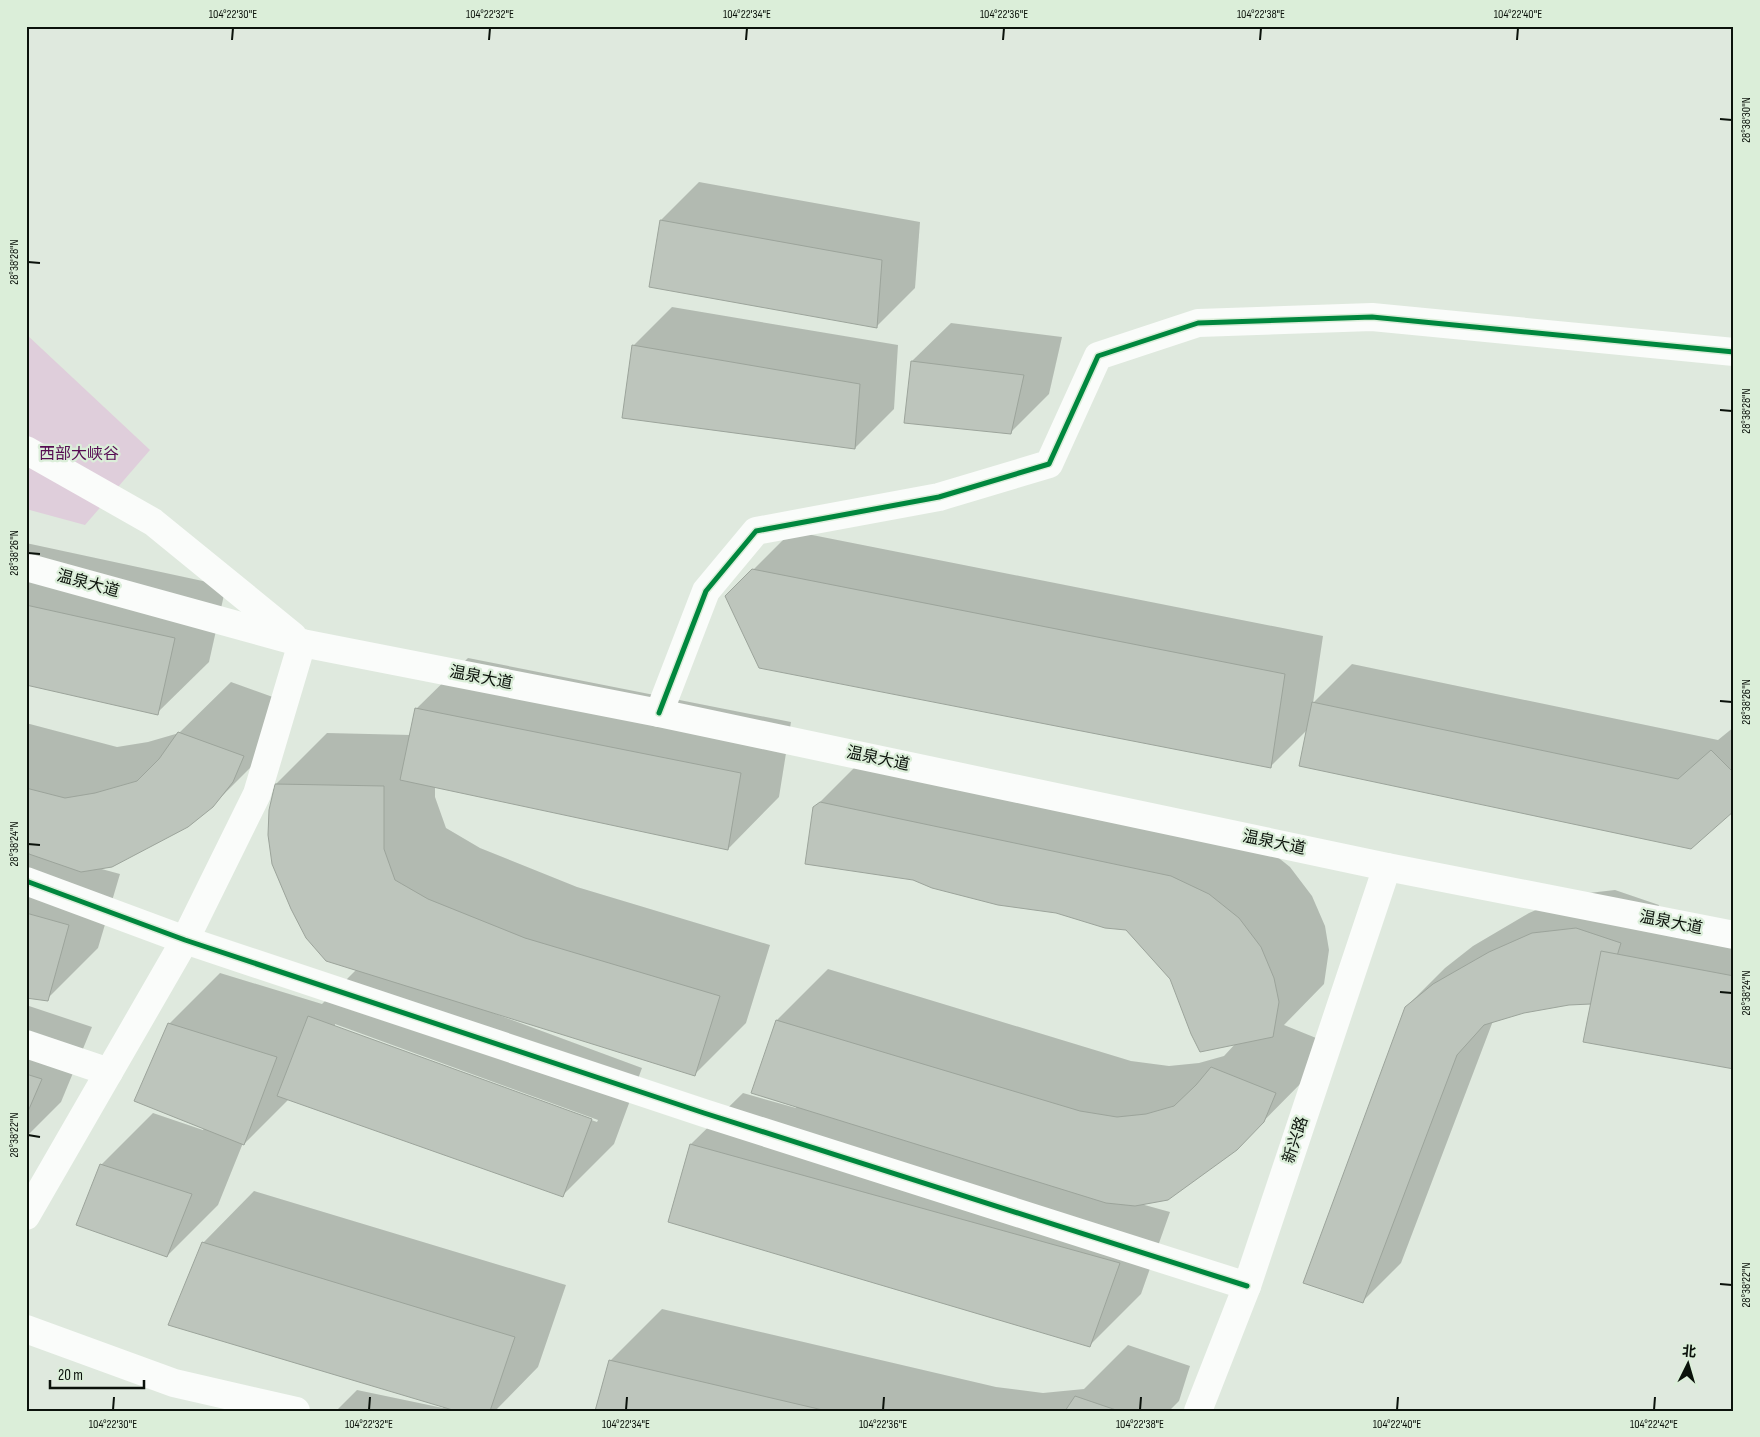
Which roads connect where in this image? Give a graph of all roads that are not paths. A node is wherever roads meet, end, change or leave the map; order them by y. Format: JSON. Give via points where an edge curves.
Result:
{"nodes":[{"id":1,"x":1734,"y":352,"type":"edge"},
{"id":2,"x":26,"y":450,"type":"edge"},
{"id":3,"x":26,"y":567,"type":"edge"},
{"id":4,"x":302,"y":643,"type":"junction"},
{"id":5,"x":659,"y":713,"type":"junction"},
{"id":6,"x":1387,"y":867,"type":"junction"},
{"id":7,"x":26,"y":881,"type":"edge"},
{"id":8,"x":1734,"y":935,"type":"edge"},
{"id":9,"x":185,"y":940,"type":"junction"},
{"id":10,"x":26,"y":1044,"type":"edge"},
{"id":11,"x":109,"y":1072,"type":"junction"},
{"id":12,"x":26,"y":1216,"type":"edge"},
{"id":13,"x":1247,"y":1286,"type":"junction"},
{"id":14,"x":26,"y":1329,"type":"edge"},
{"id":15,"x":296,"y":1411,"type":"edge"},
{"id":16,"x":1198,"y":1411,"type":"edge"}],
"edges":[{"from":1,"to":5,"type":"street","via":[[1372,317],[1198,323],[1098,356],[1049,464],[939,497],[756,531],[706,591]]},
{"from":2,"to":4,"type":"street","via":[[153,522]]},
{"from":3,"to":4,"type":"street","name":"温泉大道"},
{"from":4,"to":5,"type":"street","name":"温泉大道"},
{"from":4,"to":9,"type":"street","via":[[257,794]]},
{"from":5,"to":6,"type":"street","name":"温泉大道"},
{"from":6,"to":8,"type":"street","name":"温泉大道"},
{"from":6,"to":13,"type":"street","name":"新兴路"},
{"from":7,"to":9,"type":"street"},
{"from":9,"to":11,"type":"street"},
{"from":9,"to":13,"type":"street","via":[[704,1113]]},
{"from":10,"to":11,"type":"street"},
{"from":11,"to":12,"type":"street"},
{"from":13,"to":16,"type":"street","name":"新兴路"},
{"from":14,"to":15,"type":"street","via":[[174,1383]]}]}
